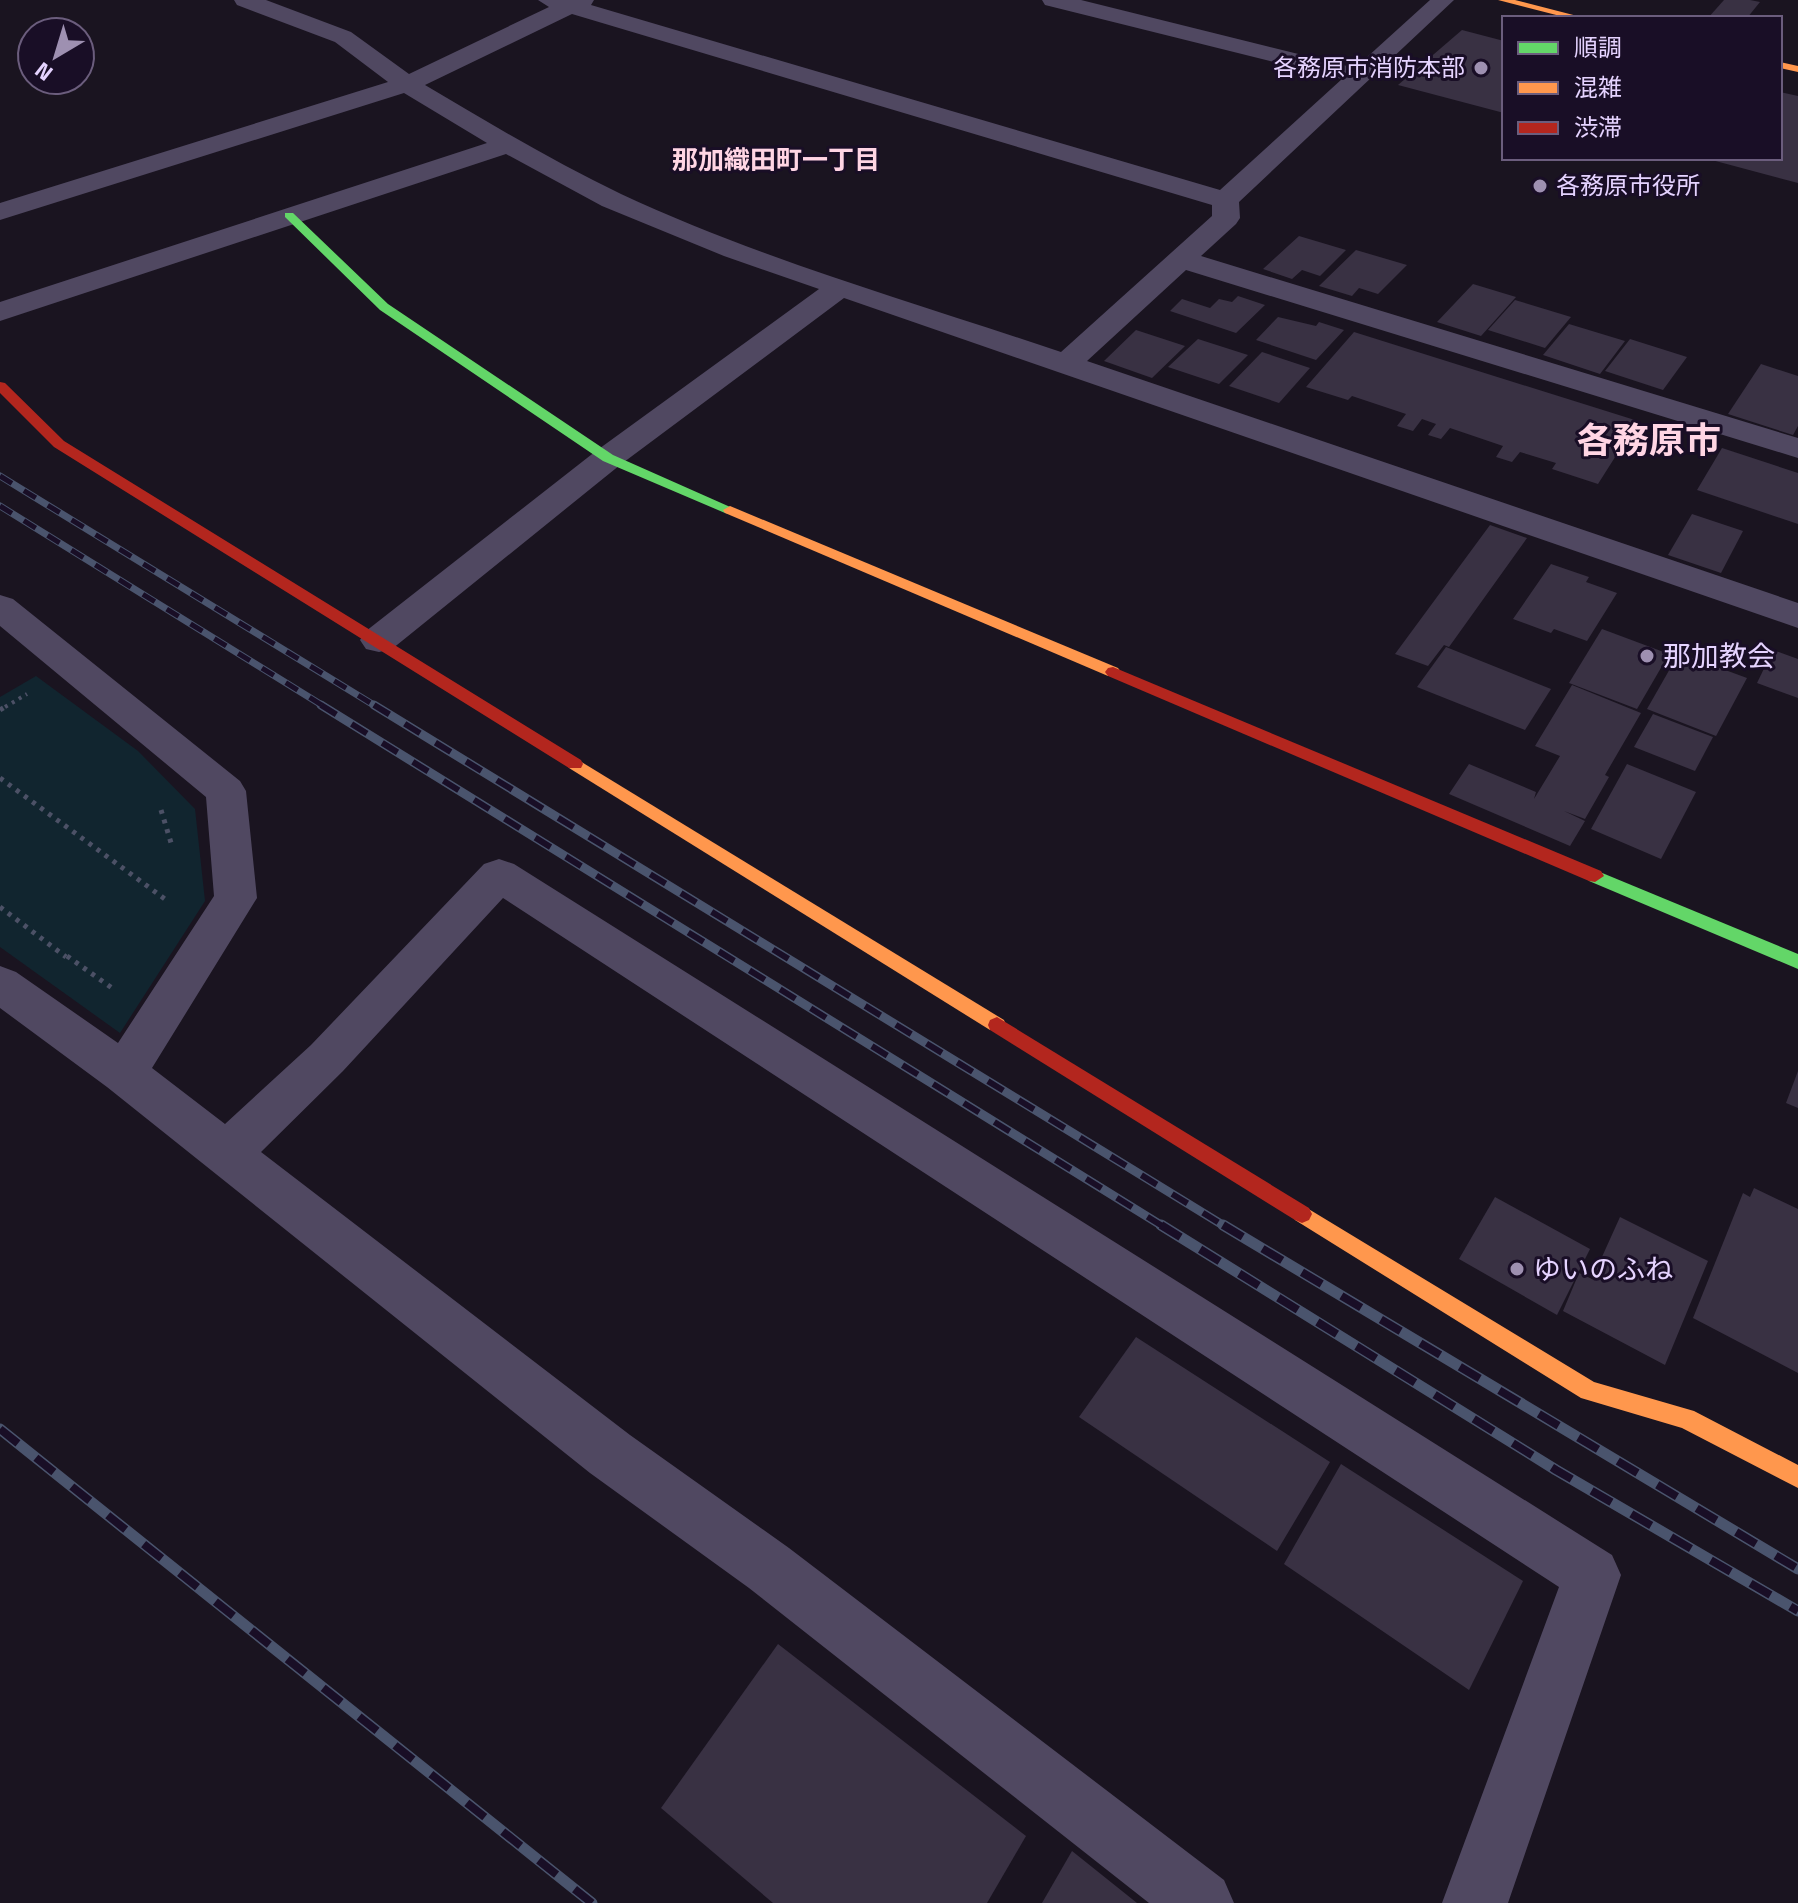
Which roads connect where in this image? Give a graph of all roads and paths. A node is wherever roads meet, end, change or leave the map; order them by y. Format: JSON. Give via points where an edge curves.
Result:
{"nodes":[{"id":1,"x":245,"y":0,"type":"edge"},
{"id":2,"x":1053,"y":0,"type":"edge"},
{"id":3,"x":1443,"y":0,"type":"edge"},
{"id":4,"x":1503,"y":0,"type":"edge"},
{"id":5,"x":568,"y":2,"type":"edge"},
{"id":6,"x":1571,"y":16,"type":"edge"},
{"id":7,"x":1358,"y":76,"type":"junction"},
{"id":8,"x":407,"y":84,"type":"junction"},
{"id":9,"x":508,"y":145,"type":"junction"},
{"id":10,"x":1225,"y":200,"type":"junction"},
{"id":11,"x":0,"y":212,"type":"edge"},
{"id":12,"x":289,"y":215,"type":"junction"},
{"id":13,"x":1182,"y":259,"type":"junction"},
{"id":14,"x":839,"y":288,"type":"junction"},
{"id":15,"x":0,"y":312,"type":"edge"},
{"id":16,"x":1066,"y":364,"type":"junction"},
{"id":17,"x":0,"y":386,"type":"edge"},
{"id":18,"x":1798,"y":448,"type":"edge"},
{"id":19,"x":608,"y":458,"type":"junction"},
{"id":20,"x":0,"y":607,"type":"edge"},
{"id":21,"x":1798,"y":616,"type":"edge"},
{"id":22,"x":379,"y":640,"type":"junction"},
{"id":23,"x":0,"y":778,"type":"edge"},
{"id":24,"x":152,"y":802,"type":"dead end"},
{"id":25,"x":174,"y":855,"type":"dead end"},
{"id":26,"x":176,"y":907,"type":"dead end"},
{"id":27,"x":67,"y":956,"type":"dead end"},
{"id":28,"x":1798,"y":962,"type":"edge"},
{"id":29,"x":122,"y":977,"type":"dead end"},
{"id":30,"x":0,"y":984,"type":"edge"},
{"id":31,"x":124,"y":1073,"type":"junction"},
{"id":32,"x":227,"y":1153,"type":"junction"},
{"id":33,"x":1798,"y":1477,"type":"edge"},
{"id":34,"x":1201,"y":1903,"type":"edge"},
{"id":35,"x":1475,"y":1903,"type":"edge"}],
"edges":[{"from":1,"to":8,"type":"street","via":[[343,37]]},
{"from":2,"to":7,"type":"street"},
{"from":3,"to":7,"type":"street"},
{"from":4,"to":6,"type":"street"},
{"from":5,"to":8,"type":"street"},
{"from":5,"to":10,"type":"street"},
{"from":7,"to":10,"type":"street"},
{"from":8,"to":9,"type":"street"},
{"from":8,"to":11,"type":"street"},
{"from":9,"to":12,"type":"street"},
{"from":9,"to":14,"type":"street","via":[[612,200]]},
{"from":10,"to":13,"type":"street","via":[[1226,218]]},
{"from":12,"to":15,"type":"street"},
{"from":12,"to":19,"type":"street","via":[[384,307]]},
{"from":13,"to":16,"type":"street"},
{"from":13,"to":18,"type":"street"},
{"from":14,"to":16,"type":"street"},
{"from":14,"to":19,"type":"street"},
{"from":16,"to":21,"type":"street"},
{"from":17,"to":22,"type":"street","via":[[59,444]]},
{"from":19,"to":22,"type":"street"},
{"from":19,"to":28,"type":"street"},
{"from":20,"to":31,"type":"street","via":[[226,791],[236,898]]},
{"from":22,"to":33,"type":"street","via":[[1589,1391],[1686,1419]]},
{"from":23,"to":26,"type":"path"},
{"from":24,"to":25,"type":"path","via":[[164,812]]},
{"from":27,"to":29,"type":"path","via":[[113,989]]},
{"from":30,"to":31,"type":"street"},
{"from":31,"to":32,"type":"street"},
{"from":32,"to":34,"type":"street","via":[[610,1454],[769,1568]]},
{"from":32,"to":35,"type":"street","via":[[327,1058],[499,875],[1592,1575]]}]}
